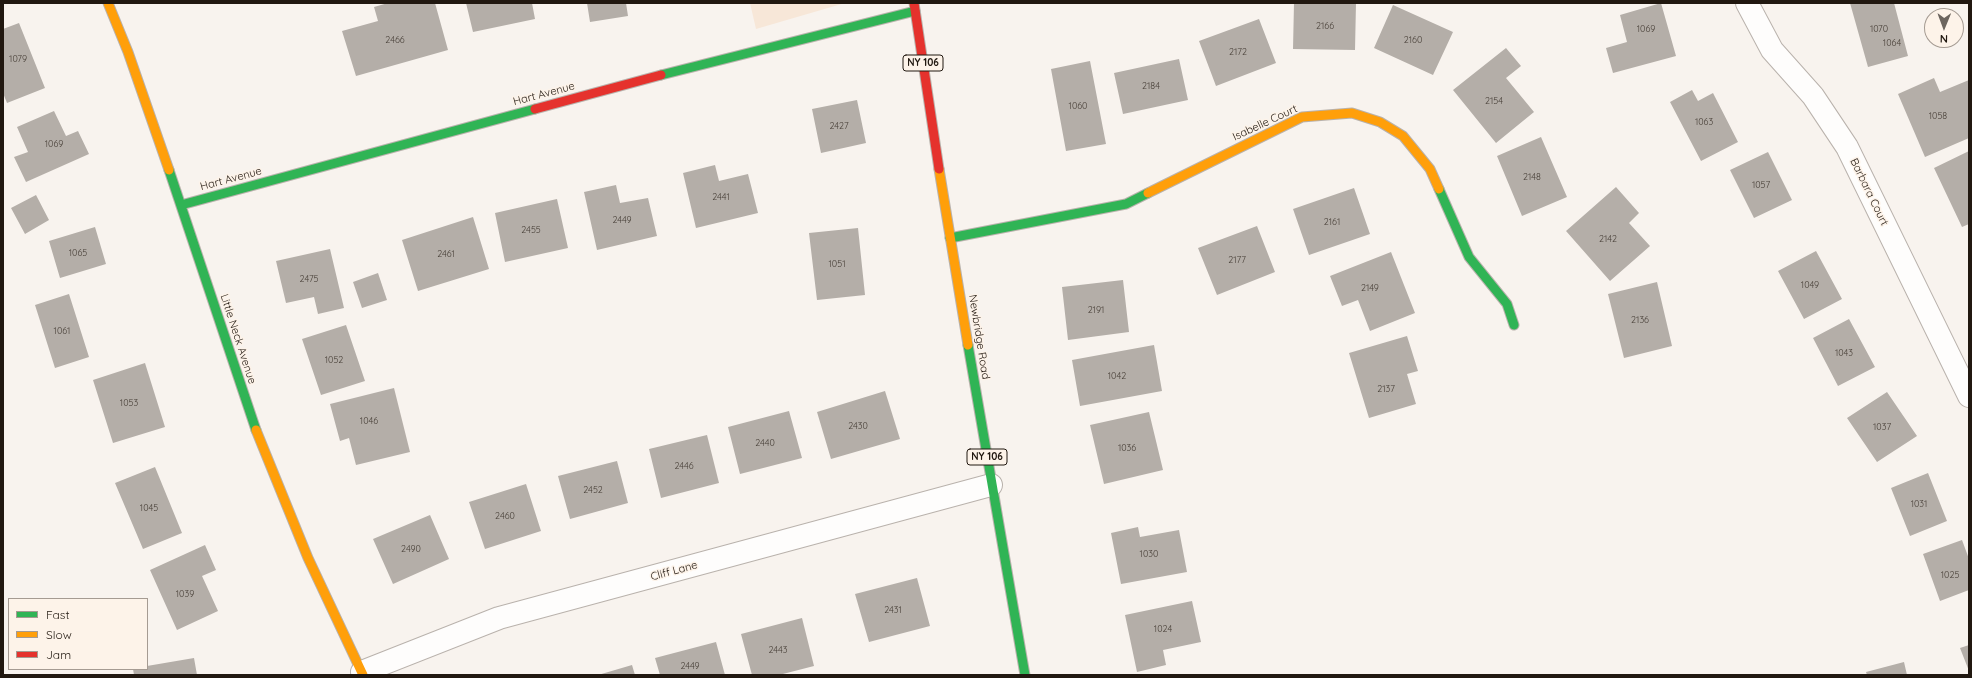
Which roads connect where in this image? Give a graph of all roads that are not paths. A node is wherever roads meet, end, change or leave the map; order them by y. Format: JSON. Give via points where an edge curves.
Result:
{"nodes":[{"id":1,"x":108,"y":3,"type":"edge"},
{"id":2,"x":1747,"y":3,"type":"edge"},
{"id":3,"x":914,"y":7,"type":"edge"},
{"id":4,"x":181,"y":205,"type":"junction"},
{"id":5,"x":950,"y":238,"type":"junction"},
{"id":6,"x":1514,"y":325,"type":"dead end"},
{"id":7,"x":1969,"y":396,"type":"edge"},
{"id":8,"x":992,"y":485,"type":"junction"},
{"id":9,"x":363,"y":674,"type":"edge"},
{"id":10,"x":1025,"y":675,"type":"edge"}],
"edges":[{"from":1,"to":4,"type":"street","name":"Little Neck Avenue","via":[[128,52]]},
{"from":2,"to":7,"type":"street","name":"Barbara Court","via":[[1772,50],[1813,96],[1847,147]]},
{"from":3,"to":4,"type":"street","name":"Hart Avenue"},
{"from":3,"to":5,"type":"street","name":"Newbridge Road","number":"NY 106"},
{"from":4,"to":9,"type":"street","name":"Little Neck Avenue","via":[[248,410],[308,558]]},
{"from":5,"to":6,"type":"street","name":"Isabelle Court","via":[[1126,204],[1302,117],[1352,113],[1380,122],[1403,136],[1430,169],[1469,257],[1507,304]]},
{"from":5,"to":8,"type":"street","name":"Newbridge Road","number":"NY 106"},
{"from":8,"to":9,"type":"street","name":"Cliff Lane","via":[[499,618]]},
{"from":8,"to":10,"type":"street","name":"Newbridge Road","number":"NY 106"}]}
